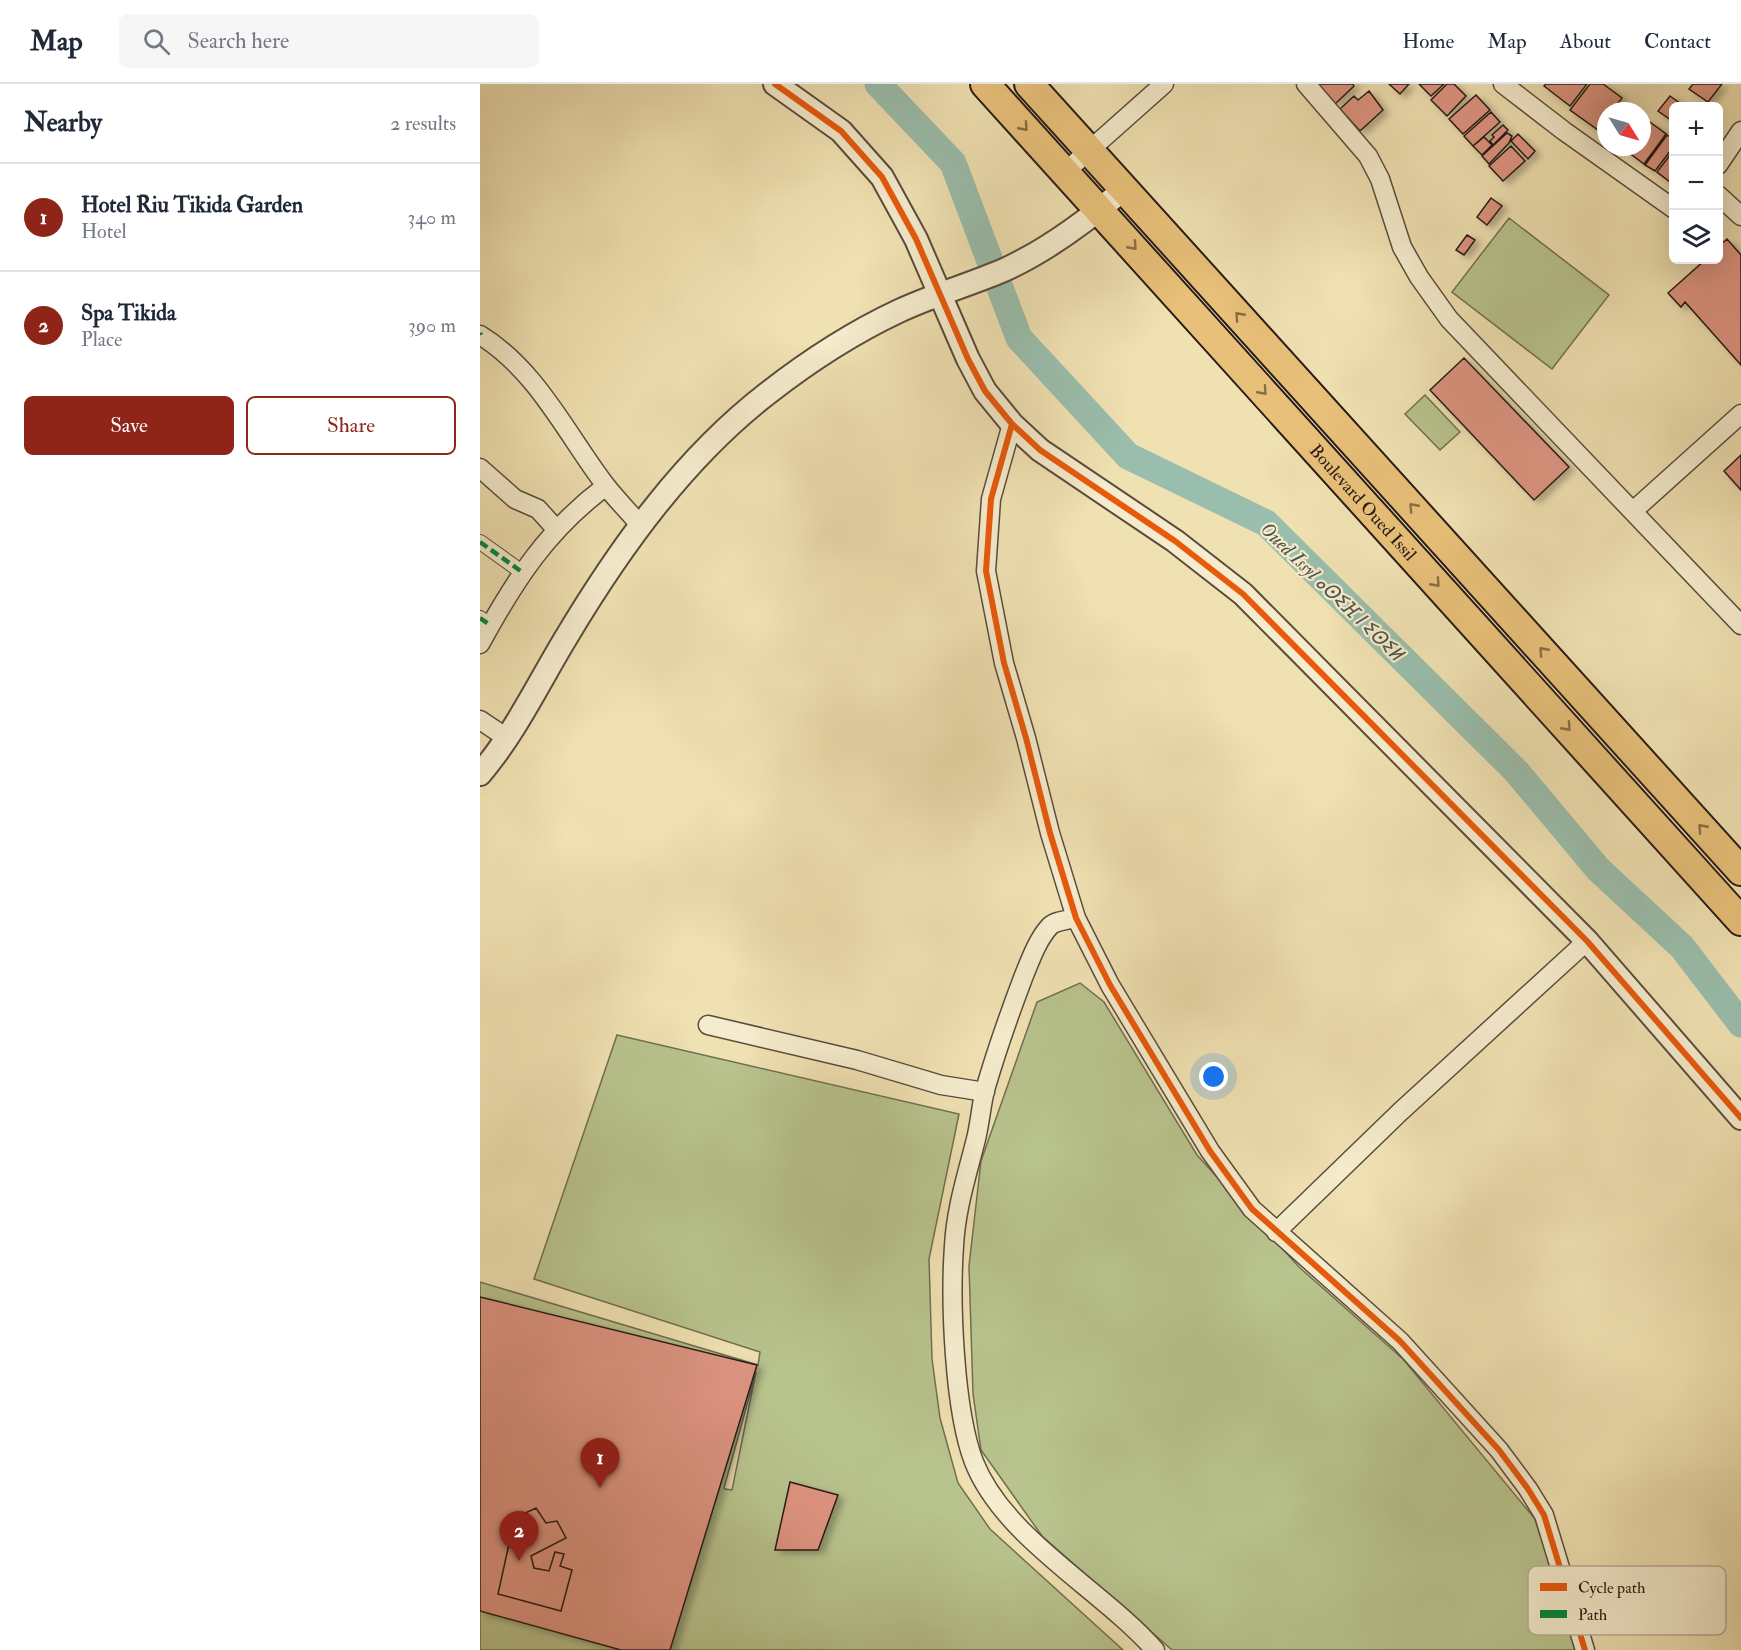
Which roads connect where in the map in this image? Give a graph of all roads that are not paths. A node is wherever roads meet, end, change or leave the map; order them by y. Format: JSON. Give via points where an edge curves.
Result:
{"nodes":[{"id":1,"x":775,"y":84,"type":"edge"},
{"id":2,"x":985,"y":84,"type":"edge"},
{"id":3,"x":1029,"y":84,"type":"edge"},
{"id":4,"x":1164,"y":84,"type":"edge"},
{"id":5,"x":1306,"y":84,"type":"edge"},
{"id":6,"x":1503,"y":84,"type":"edge"},
{"id":7,"x":1741,"y":131,"type":"edge"},
{"id":8,"x":1089,"y":152,"type":"junction"},
{"id":9,"x":1723,"y":159,"type":"edge"},
{"id":10,"x":1065,"y":172,"type":"junction"},
{"id":11,"x":1124,"y":189,"type":"junction"},
{"id":12,"x":1723,"y":199,"type":"edge"},
{"id":13,"x":1669,"y":206,"type":"edge"},
{"id":14,"x":1100,"y":210,"type":"junction"},
{"id":15,"x":1741,"y":216,"type":"edge"},
{"id":16,"x":940,"y":293,"type":"junction"},
{"id":17,"x":480,"y":334,"type":"edge"},
{"id":18,"x":1741,"y":414,"type":"edge"},
{"id":19,"x":1012,"y":424,"type":"junction"},
{"id":20,"x":480,"y":468,"type":"edge"},
{"id":21,"x":606,"y":486,"type":"junction"},
{"id":22,"x":1634,"y":511,"type":"junction"},
{"id":23,"x":640,"y":525,"type":"junction"},
{"id":24,"x":556,"y":529,"type":"junction"},
{"id":25,"x":480,"y":542,"type":"edge"},
{"id":26,"x":522,"y":572,"type":"junction"},
{"id":27,"x":485,"y":622,"type":"edge"},
{"id":28,"x":1741,"y":625,"type":"edge"},
{"id":29,"x":480,"y":644,"type":"edge"},
{"id":30,"x":480,"y":720,"type":"edge"},
{"id":31,"x":507,"y":738,"type":"junction"},
{"id":32,"x":480,"y":774,"type":"edge"},
{"id":33,"x":1741,"y":871,"type":"edge"},
{"id":34,"x":1076,"y":918,"type":"junction"},
{"id":35,"x":1741,"y":921,"type":"edge"},
{"id":36,"x":1587,"y":941,"type":"junction"},
{"id":37,"x":708,"y":1025,"type":"dead end"},
{"id":38,"x":985,"y":1092,"type":"junction"},
{"id":39,"x":1741,"y":1118,"type":"edge"},
{"id":40,"x":1276,"y":1232,"type":"junction"},
{"id":41,"x":1559,"y":1566,"type":"edge"},
{"id":42,"x":1580,"y":1635,"type":"edge"},
{"id":43,"x":1155,"y":1650,"type":"edge"},
{"id":44,"x":1585,"y":1650,"type":"edge"}],
"edges":[{"from":1,"to":16,"type":"street","via":[[841,131],[866,156],[897,200]]},
{"from":2,"to":10,"type":"main road","name":"Boulevard Oued Issil","one_way":true},
{"from":3,"to":8,"type":"main road","name":"Boulevard Oued Issil"},
{"from":4,"to":8,"type":"street"},
{"from":5,"to":22,"type":"street","via":[[1368,156],[1380,179],[1402,248],[1449,319]]},
{"from":6,"to":13,"type":"street"},
{"from":7,"to":9,"type":"street"},
{"from":8,"to":10,"type":"street"},
{"from":8,"to":11,"type":"main road","name":"Boulevard Oued Issil"},
{"from":10,"to":14,"type":"main road","name":"Boulevard Oued Issil"},
{"from":11,"to":14,"type":"street"},
{"from":33,"to":11,"type":"main road","name":"Boulevard Oued Issil","one_way":true},
{"from":12,"to":15,"type":"street"},
{"from":14,"to":16,"type":"street","via":[[1006,269]]},
{"from":14,"to":35,"type":"main road","name":"Boulevard Oued Issil","one_way":true},
{"from":16,"to":19,"type":"street","via":[[985,391]]},
{"from":16,"to":23,"type":"street","via":[[853,334],[767,394],[722,433]]},
{"from":17,"to":21,"type":"street","via":[[506,354],[555,410]]},
{"from":18,"to":22,"type":"street"},
{"from":19,"to":34,"type":"street","via":[[991,499],[986,570],[1004,663]]},
{"from":19,"to":36,"type":"street","via":[[1040,450],[1175,541],[1243,594]]},
{"from":20,"to":24,"type":"street","via":[[515,499],[538,509]]},
{"from":21,"to":23,"type":"street"},
{"from":21,"to":24,"type":"street"},
{"from":22,"to":28,"type":"street"},
{"from":23,"to":31,"type":"street","via":[[595,590]]},
{"from":24,"to":26,"type":"street"},
{"from":25,"to":26,"type":"street"},
{"from":26,"to":27,"type":"street"},
{"from":27,"to":29,"type":"street"},
{"from":30,"to":31,"type":"street"},
{"from":31,"to":32,"type":"street"},
{"from":34,"to":38,"type":"street","via":[[1052,924],[1041,940],[1006,1023]]},
{"from":34,"to":40,"type":"street","via":[[1110,985],[1210,1151],[1252,1209]]},
{"from":36,"to":39,"type":"street"},
{"from":36,"to":40,"type":"street"},
{"from":37,"to":38,"type":"street","via":[[856,1060],[941,1085]]},
{"from":38,"to":43,"type":"street","via":[[964,1179],[954,1246],[958,1383],[974,1462],[996,1497],[1030,1538]]},
{"from":40,"to":41,"type":"street","via":[[1400,1341],[1498,1450],[1544,1515]]},
{"from":42,"to":44,"type":"street"}]}
